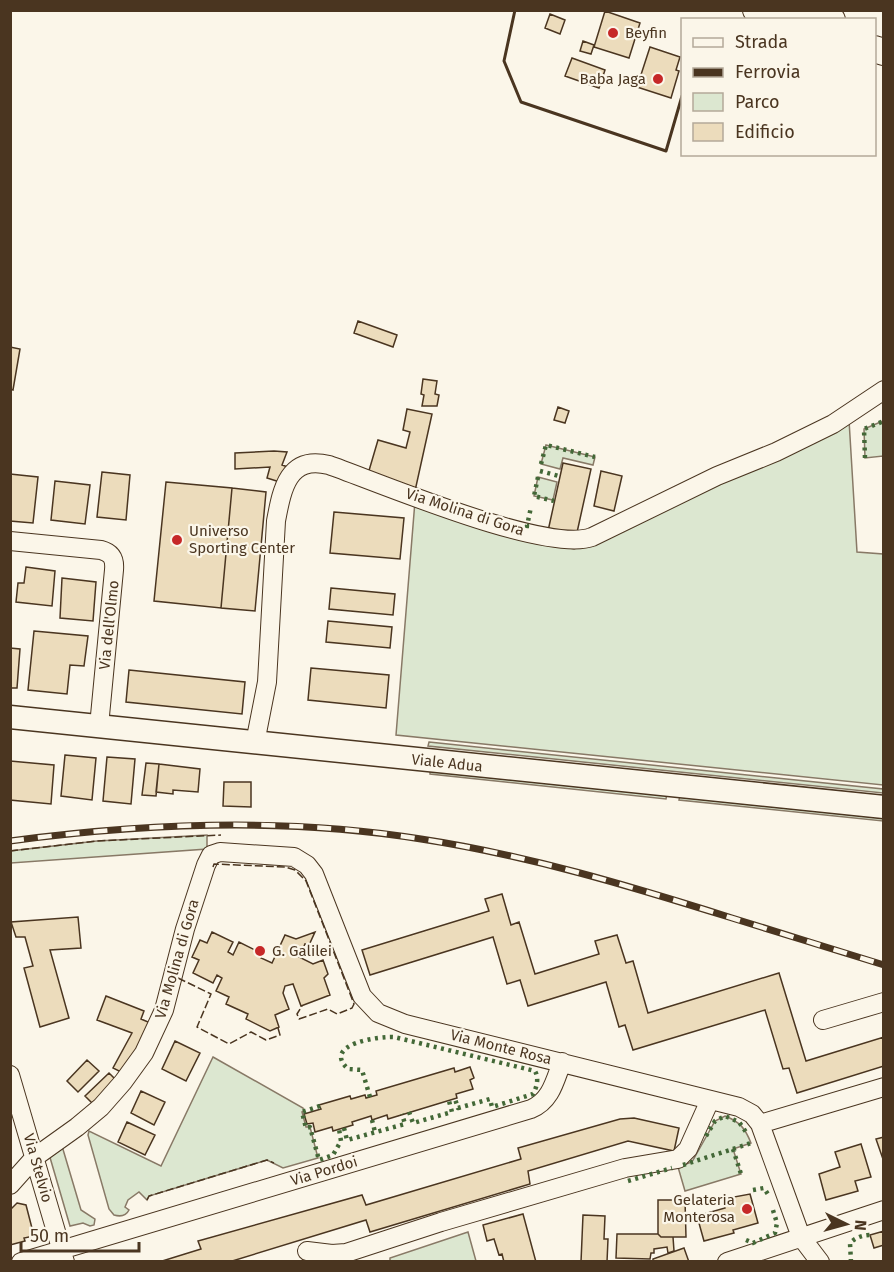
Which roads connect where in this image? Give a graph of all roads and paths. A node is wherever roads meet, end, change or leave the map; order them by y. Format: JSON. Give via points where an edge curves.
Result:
{"nodes":[{"id":1,"x":756,"y":10,"type":"edge"},
{"id":2,"x":804,"y":10,"type":"edge"},
{"id":3,"x":778,"y":18,"type":"edge"},
{"id":4,"x":826,"y":18,"type":"edge"},
{"id":5,"x":884,"y":390,"type":"edge"},
{"id":6,"x":10,"y":541,"type":"edge"},
{"id":7,"x":10,"y":717,"type":"edge"},
{"id":8,"x":99,"y":726,"type":"junction"},
{"id":9,"x":255,"y":743,"type":"junction"},
{"id":10,"x":884,"y":807,"type":"edge"},
{"id":11,"x":211,"y":855,"type":"joint"},
{"id":12,"x":884,"y":1002,"type":"edge"},
{"id":13,"x":823,"y":1020,"type":"dead end"},
{"id":14,"x":562,"y":1062,"type":"junction"},
{"id":15,"x":10,"y":1076,"type":"edge"},
{"id":16,"x":884,"y":1087,"type":"edge"},
{"id":17,"x":710,"y":1100,"type":"junction"},
{"id":18,"x":15,"y":1108,"type":"edge"},
{"id":19,"x":760,"y":1124,"type":"junction"},
{"id":20,"x":35,"y":1157,"type":"junction"},
{"id":21,"x":10,"y":1185,"type":"edge"},
{"id":22,"x":884,"y":1210,"type":"edge"},
{"id":23,"x":801,"y":1237,"type":"junction"},
{"id":24,"x":307,"y":1251,"type":"dead end"},
{"id":25,"x":63,"y":1255,"type":"edge"},
{"id":26,"x":21,"y":1262,"type":"edge"},
{"id":27,"x":727,"y":1262,"type":"edge"},
{"id":28,"x":820,"y":1262,"type":"edge"}],
"edges":[{"from":1,"to":3,"type":"highway"},
{"from":2,"to":4,"type":"highway"},
{"from":5,"to":9,"type":"street","name":"Via Molina di Gora","via":[[833,424],[581,540],[502,526],[329,465],[301,465],[288,479],[276,520],[267,682]]},
{"from":6,"to":8,"type":"street","name":"Via dell'Olmo","via":[[101,550],[112,556],[114,570]]},
{"from":7,"to":8,"type":"main road","name":"Viale Adua"},
{"from":8,"to":9,"type":"main road","name":"Viale Adua"},
{"from":9,"to":10,"type":"main road","name":"Viale Adua"},
{"from":11,"to":14,"type":"street","name":"Via Monte Rosa","via":[[220,852],[290,856],[307,865],[316,878],[360,991],[378,1013],[405,1024]]},
{"from":11,"to":20,"type":"street","name":"Via Molina di Gora","via":[[185,929],[164,1010],[144,1053],[101,1107]]},
{"from":12,"to":13,"type":"street"},
{"from":14,"to":17,"type":"street","name":"Via Monte Rosa"},
{"from":14,"to":25,"type":"street","name":"Via Pordoi","via":[[550,1093],[536,1107]]},
{"from":15,"to":18,"type":"street","name":"Via Stelvio"},
{"from":16,"to":19,"type":"street"},
{"from":17,"to":19,"type":"street","name":"Via Monte Rosa","via":[[745,1110]]},
{"from":17,"to":24,"type":"street","via":[[688,1149],[678,1159],[604,1174],[346,1253]]},
{"from":18,"to":20,"type":"street","name":"Via Stelvio"},
{"from":19,"to":23,"type":"street"},
{"from":20,"to":21,"type":"street","name":"Via Molina di Gora"},
{"from":20,"to":25,"type":"street","name":"Via Stelvio"},
{"from":22,"to":23,"type":"street"},
{"from":23,"to":27,"type":"street"},
{"from":23,"to":28,"type":"street"},
{"from":25,"to":26,"type":"street","name":"Via Pordoi"}]}
